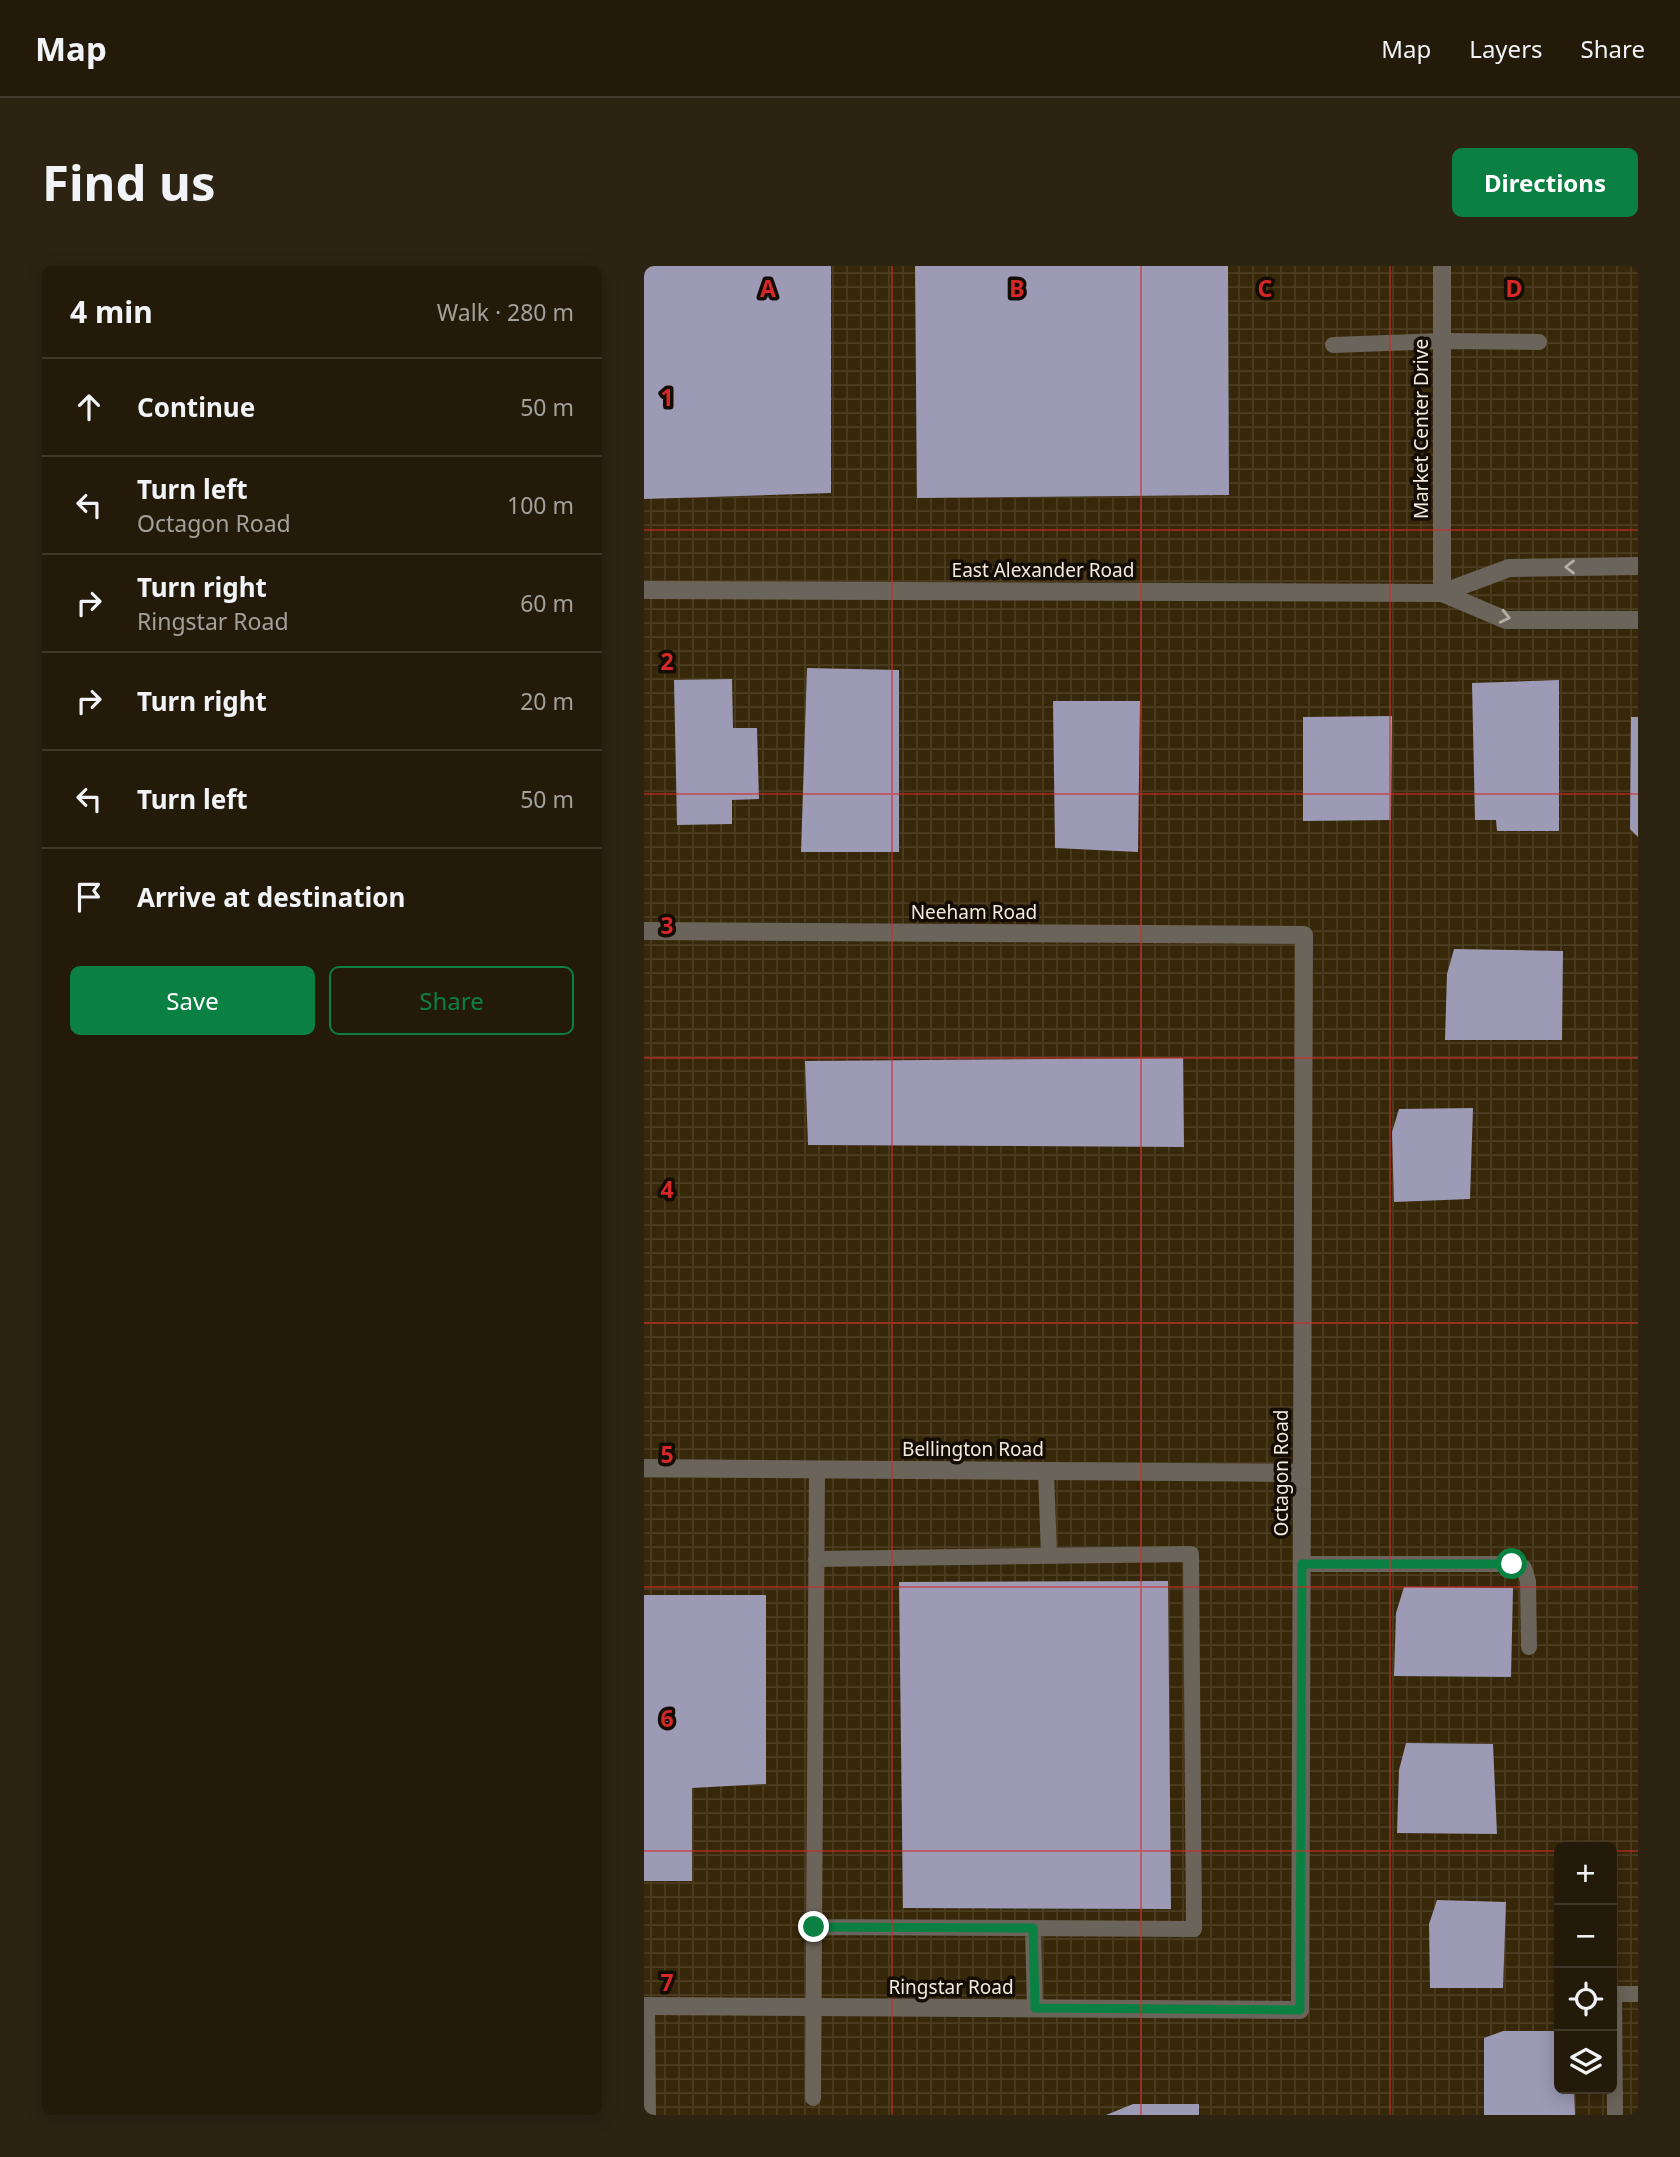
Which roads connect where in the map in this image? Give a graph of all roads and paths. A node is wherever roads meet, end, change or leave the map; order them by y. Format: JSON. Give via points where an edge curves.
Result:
{"nodes":[{"id":1,"x":1442,"y":266,"type":"edge"},
{"id":2,"x":1443,"y":341,"type":"junction"},
{"id":3,"x":1539,"y":342,"type":"dead end"},
{"id":4,"x":1333,"y":345,"type":"dead end"},
{"id":5,"x":1638,"y":566,"type":"edge"},
{"id":6,"x":644,"y":590,"type":"edge"},
{"id":7,"x":1442,"y":593,"type":"junction"},
{"id":8,"x":1638,"y":620,"type":"edge"},
{"id":9,"x":644,"y":931,"type":"edge"},
{"id":10,"x":1304,"y":935,"type":"joint"},
{"id":11,"x":644,"y":1468,"type":"edge"},
{"id":12,"x":817,"y":1469,"type":"junction"},
{"id":13,"x":1046,"y":1471,"type":"junction"},
{"id":14,"x":1302,"y":1473,"type":"junction"},
{"id":15,"x":1049,"y":1556,"type":"junction"},
{"id":16,"x":816,"y":1559,"type":"junction"},
{"id":17,"x":1302,"y":1564,"type":"junction"},
{"id":18,"x":1529,"y":1647,"type":"dead end"},
{"id":19,"x":814,"y":1927,"type":"junction"},
{"id":20,"x":1033,"y":1928,"type":"junction"},
{"id":21,"x":1638,"y":1994,"type":"edge"},
{"id":22,"x":645,"y":2006,"type":"edge"},
{"id":23,"x":814,"y":2007,"type":"junction"},
{"id":24,"x":1035,"y":2008,"type":"junction"},
{"id":25,"x":1300,"y":2010,"type":"joint"},
{"id":26,"x":813,"y":2098,"type":"dead end"},
{"id":27,"x":648,"y":2115,"type":"edge"},
{"id":28,"x":1615,"y":2115,"type":"edge"}],
"edges":[{"from":1,"to":2,"type":"street","name":"Market Center Drive"},
{"from":2,"to":3,"type":"lane"},
{"from":2,"to":4,"type":"lane"},
{"from":2,"to":7,"type":"street","name":"Market Center Drive"},
{"from":5,"to":7,"type":"street","name":"East Alexander Road","one_way":true,"via":[[1509,568]]},
{"from":6,"to":7,"type":"street","name":"East Alexander Road"},
{"from":7,"to":8,"type":"street","name":"East Alexander Road","one_way":true,"via":[[1506,620]]},
{"from":9,"to":10,"type":"street","name":"Neeham Road"},
{"from":10,"to":14,"type":"street","name":"Octagon Road"},
{"from":11,"to":12,"type":"street","name":"Bellington Road"},
{"from":12,"to":13,"type":"street","name":"Bellington Road"},
{"from":12,"to":16,"type":"lane"},
{"from":13,"to":14,"type":"street","name":"Bellington Road"},
{"from":13,"to":15,"type":"lane"},
{"from":14,"to":17,"type":"street","name":"Octagon Road"},
{"from":15,"to":16,"type":"lane"},
{"from":15,"to":20,"type":"lane","via":[[1191,1554],[1194,1929]]},
{"from":16,"to":19,"type":"lane"},
{"from":17,"to":18,"type":"lane","via":[[1512,1564],[1524,1568]]},
{"from":17,"to":25,"type":"street","name":"Octagon Road"},
{"from":19,"to":20,"type":"lane"},
{"from":19,"to":23,"type":"lane"},
{"from":20,"to":24,"type":"lane"},
{"from":21,"to":28,"type":"lane","via":[[1614,1994]]},
{"from":22,"to":23,"type":"street","name":"Ringstar Road"},
{"from":22,"to":27,"type":"lane"},
{"from":23,"to":24,"type":"street","name":"Ringstar Road"},
{"from":23,"to":26,"type":"lane"},
{"from":24,"to":25,"type":"street","name":"Ringstar Road"}]}
